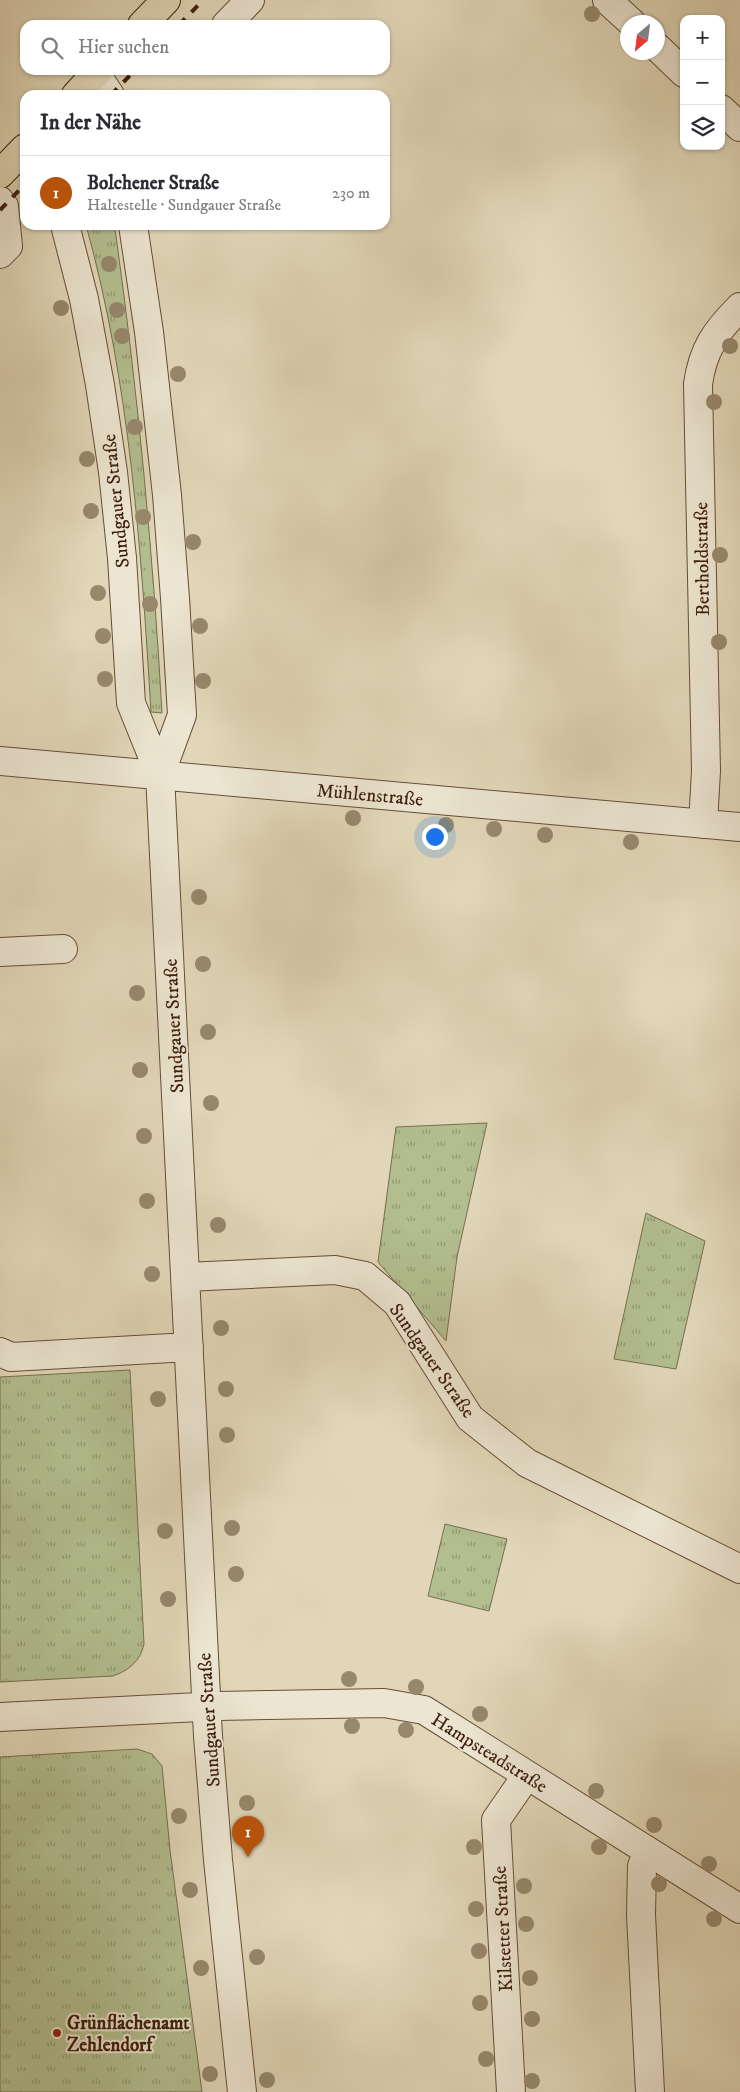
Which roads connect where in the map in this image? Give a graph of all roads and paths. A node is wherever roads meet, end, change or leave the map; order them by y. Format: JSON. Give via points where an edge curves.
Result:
{"nodes":[{"id":1,"x":166,"y":0,"type":"edge"},
{"id":2,"x":250,"y":0,"type":"edge"},
{"id":3,"x":607,"y":0,"type":"edge"},
{"id":4,"x":623,"y":15,"type":"edge"},
{"id":5,"x":147,"y":20,"type":"edge"},
{"id":6,"x":231,"y":20,"type":"edge"},
{"id":7,"x":665,"y":55,"type":"edge"},
{"id":8,"x":680,"y":69,"type":"edge"},
{"id":9,"x":102,"y":80,"type":"edge"},
{"id":10,"x":85,"y":90,"type":"edge"},
{"id":11,"x":725,"y":113,"type":"edge"},
{"id":12,"x":740,"y":127,"type":"edge"},
{"id":13,"x":20,"y":153,"type":"edge"},
{"id":14,"x":0,"y":174,"type":"edge"},
{"id":15,"x":0,"y":201,"type":"edge"},
{"id":16,"x":67,"y":230,"type":"edge"},
{"id":17,"x":134,"y":230,"type":"edge"},
{"id":18,"x":0,"y":254,"type":"edge"},
{"id":19,"x":740,"y":306,"type":"edge"},
{"id":20,"x":0,"y":761,"type":"edge"},
{"id":21,"x":160,"y":775,"type":"junction"},
{"id":22,"x":703,"y":824,"type":"junction"},
{"id":23,"x":740,"y":827,"type":"edge"},
{"id":24,"x":63,"y":949,"type":"dead end"},
{"id":25,"x":0,"y":952,"type":"edge"},
{"id":26,"x":186,"y":1277,"type":"junction"},
{"id":27,"x":189,"y":1347,"type":"junction"},
{"id":28,"x":0,"y":1352,"type":"edge"},
{"id":29,"x":740,"y":1570,"type":"edge"},
{"id":30,"x":206,"y":1707,"type":"junction"},
{"id":31,"x":0,"y":1717,"type":"edge"},
{"id":32,"x":527,"y":1775,"type":"junction"},
{"id":33,"x":648,"y":1851,"type":"junction"},
{"id":34,"x":740,"y":1909,"type":"edge"},
{"id":35,"x":242,"y":2092,"type":"edge"},
{"id":36,"x":511,"y":2092,"type":"edge"},
{"id":37,"x":650,"y":2092,"type":"edge"}],
"edges":[{"from":1,"to":5,"type":"main road"},
{"from":2,"to":6,"type":"street"},
{"from":3,"to":4,"type":"street"},
{"from":7,"to":8,"type":"street"},
{"from":9,"to":10,"type":"main road"},
{"from":11,"to":12,"type":"street"},
{"from":13,"to":14,"type":"main road"},
{"from":15,"to":18,"type":"street","via":[[4,206],[8,246]]},
{"from":16,"to":21,"type":"street","name":"Sundgauer Straße","via":[[86,308],[113,472],[123,568],[131,703]]},
{"from":17,"to":21,"type":"street","name":"Sundgauer Straße","via":[[167,494],[182,715]]},
{"from":19,"to":22,"type":"street","name":"Bertholdstraße","via":[[713,338],[703,360],[698,384],[706,771]]},
{"from":20,"to":21,"type":"street","name":"Mühlenstraße"},
{"from":21,"to":22,"type":"street","name":"Mühlenstraße"},
{"from":21,"to":26,"type":"street","name":"Sundgauer Straße"},
{"from":22,"to":23,"type":"street","name":"Mühlenstraße"},
{"from":24,"to":25,"type":"street"},
{"from":26,"to":27,"type":"street","name":"Sundgauer Straße"},
{"from":26,"to":29,"type":"street","name":"Sundgauer Straße","via":[[335,1270],[365,1276],[397,1303],[470,1418],[527,1463]]},
{"from":27,"to":28,"type":"street","via":[[12,1357]]},
{"from":27,"to":30,"type":"street","name":"Sundgauer Straße"},
{"from":30,"to":31,"type":"street","name":"Hampsteadstraße"},
{"from":30,"to":32,"type":"street","name":"Hampsteadstraße","via":[[384,1703],[424,1710]]},
{"from":30,"to":35,"type":"street","name":"Sundgauer Straße"},
{"from":32,"to":33,"type":"street","name":"Hampsteadstraße"},
{"from":32,"to":36,"type":"street","name":"Kilstetter Straße","via":[[496,1820]]},
{"from":33,"to":34,"type":"street","name":"Hampsteadstraße"},
{"from":33,"to":37,"type":"street","via":[[642,1866],[641,1915]]}]}
